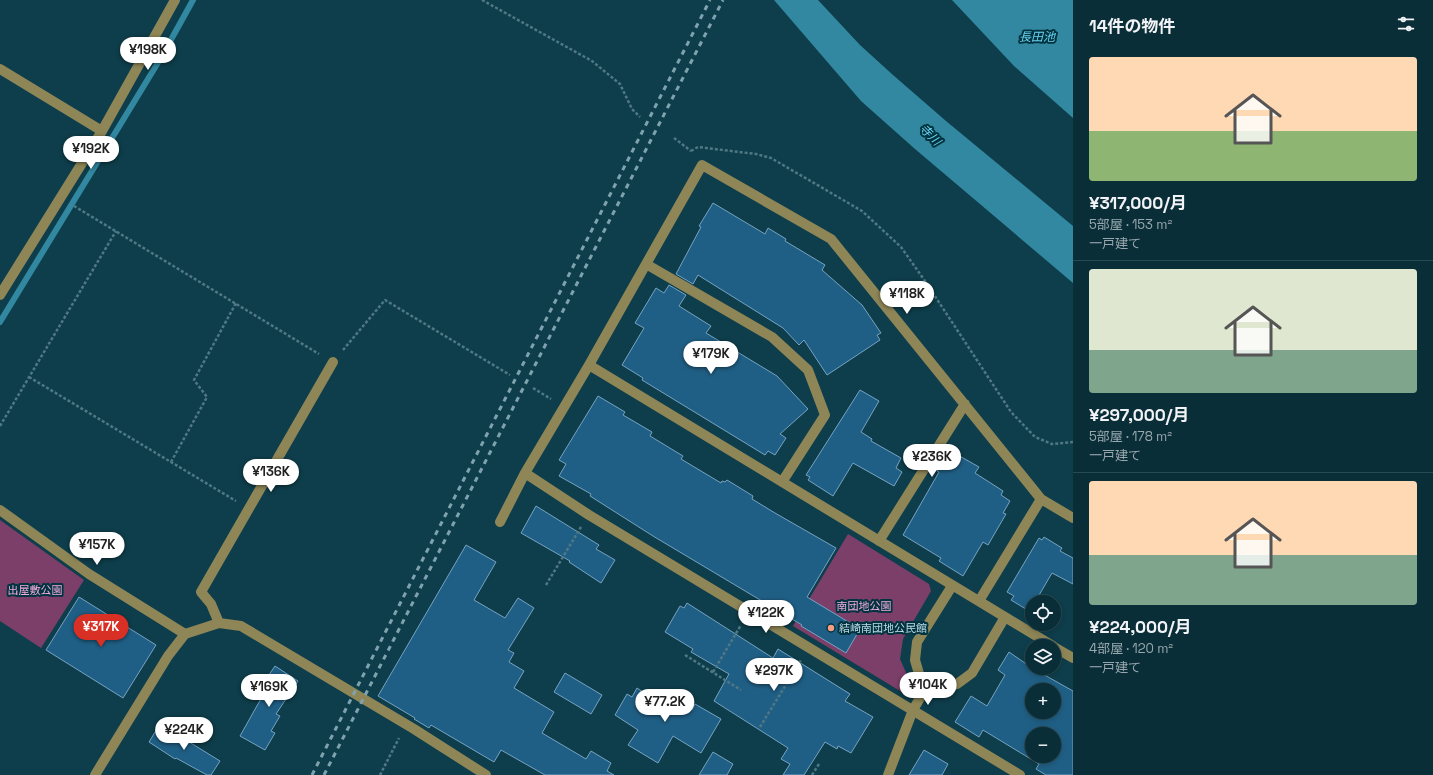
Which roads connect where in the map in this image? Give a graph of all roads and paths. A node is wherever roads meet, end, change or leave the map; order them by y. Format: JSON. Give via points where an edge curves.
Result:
{"nodes":[{"id":1,"x":175,"y":0,"type":"edge"},
{"id":2,"x":482,"y":0,"type":"edge"},
{"id":3,"x":0,"y":69,"type":"edge"},
{"id":4,"x":640,"y":117,"type":"dead end"},
{"id":5,"x":102,"y":131,"type":"junction"},
{"id":6,"x":674,"y":138,"type":"dead end"},
{"id":7,"x":691,"y":151,"type":"junction"},
{"id":8,"x":702,"y":165,"type":"junction"},
{"id":9,"x":62,"y":198,"type":"junction"},
{"id":10,"x":116,"y":231,"type":"junction"},
{"id":11,"x":646,"y":264,"type":"junction"},
{"id":12,"x":0,"y":295,"type":"edge"},
{"id":13,"x":236,"y":303,"type":"junction"},
{"id":14,"x":333,"y":362,"type":"junction"},
{"id":15,"x":589,"y":365,"type":"junction"},
{"id":16,"x":510,"y":375,"type":"dead end"},
{"id":17,"x":29,"y":377,"type":"junction"},
{"id":18,"x":533,"y":388,"type":"dead end"},
{"id":19,"x":965,"y":404,"type":"junction"},
{"id":20,"x":564,"y":406,"type":"junction"},
{"id":21,"x":0,"y":426,"type":"edge"},
{"id":22,"x":1073,"y":442,"type":"edge"},
{"id":23,"x":171,"y":462,"type":"junction"},
{"id":24,"x":526,"y":473,"type":"junction"},
{"id":25,"x":782,"y":482,"type":"junction"},
{"id":26,"x":1041,"y":499,"type":"junction"},
{"id":27,"x":249,"y":509,"type":"junction"},
{"id":28,"x":0,"y":510,"type":"edge"},
{"id":29,"x":589,"y":515,"type":"junction"},
{"id":30,"x":1073,"y":518,"type":"edge"},
{"id":31,"x":500,"y":522,"type":"dead end"},
{"id":32,"x":879,"y":541,"type":"junction"},
{"id":33,"x":546,"y":585,"type":"dead end"},
{"id":34,"x":952,"y":586,"type":"junction"},
{"id":35,"x":979,"y":601,"type":"junction"},
{"id":36,"x":750,"y":611,"type":"junction"},
{"id":37,"x":1005,"y":617,"type":"junction"},
{"id":38,"x":219,"y":623,"type":"junction"},
{"id":39,"x":185,"y":634,"type":"junction"},
{"id":40,"x":1041,"y":639,"type":"edge"},
{"id":41,"x":808,"y":647,"type":"junction"},
{"id":42,"x":1061,"y":651,"type":"edge"},
{"id":43,"x":685,"y":655,"type":"dead end"},
{"id":44,"x":1073,"y":658,"type":"edge"},
{"id":45,"x":713,"y":672,"type":"junction"},
{"id":46,"x":741,"y":690,"type":"dead end"},
{"id":47,"x":924,"y":691,"type":"junction"},
{"id":48,"x":913,"y":710,"type":"junction"},
{"id":49,"x":760,"y":728,"type":"dead end"},
{"id":50,"x":400,"y":736,"type":"dead end"},
{"id":51,"x":819,"y":764,"type":"dead end"},
{"id":52,"x":95,"y":775,"type":"edge"},
{"id":53,"x":380,"y":775,"type":"edge"},
{"id":54,"x":486,"y":775,"type":"edge"},
{"id":55,"x":812,"y":775,"type":"edge"},
{"id":56,"x":888,"y":775,"type":"edge"},
{"id":57,"x":1020,"y":775,"type":"edge"}],
"edges":[{"from":1,"to":5,"type":"street"},
{"from":2,"to":4,"type":"path","via":[[592,61],[620,84],[632,109]]},
{"from":3,"to":5,"type":"street"},
{"from":5,"to":9,"type":"street"},
{"from":6,"to":7,"type":"path"},
{"from":7,"to":8,"type":"path"},
{"from":7,"to":22,"type":"path","via":[[698,147],[771,158],[862,211],[901,248],[1011,412],[1035,437],[1052,444]]},
{"from":8,"to":11,"type":"street"},
{"from":8,"to":19,"type":"street","via":[[831,239]]},
{"from":9,"to":10,"type":"path"},
{"from":9,"to":12,"type":"street"},
{"from":10,"to":13,"type":"path"},
{"from":10,"to":17,"type":"path"},
{"from":11,"to":15,"type":"street"},
{"from":11,"to":25,"type":"street","via":[[772,338],[808,370],[825,415]]},
{"from":13,"to":14,"type":"path"},
{"from":13,"to":23,"type":"path","via":[[194,380],[207,397]]},
{"from":14,"to":16,"type":"path","via":[[385,300]]},
{"from":14,"to":27,"type":"street"},
{"from":15,"to":20,"type":"street"},
{"from":15,"to":25,"type":"street"},
{"from":17,"to":21,"type":"path"},
{"from":17,"to":23,"type":"path"},
{"from":18,"to":20,"type":"path"},
{"from":19,"to":26,"type":"street"},
{"from":19,"to":32,"type":"street"},
{"from":20,"to":24,"type":"street"},
{"from":23,"to":27,"type":"path"},
{"from":24,"to":29,"type":"street"},
{"from":24,"to":31,"type":"street"},
{"from":25,"to":32,"type":"street"},
{"from":26,"to":30,"type":"street"},
{"from":26,"to":35,"type":"street"},
{"from":27,"to":38,"type":"street","via":[[201,592],[211,604]]},
{"from":28,"to":39,"type":"street","via":[[88,574]]},
{"from":29,"to":33,"type":"path"},
{"from":29,"to":36,"type":"street"},
{"from":32,"to":34,"type":"street"},
{"from":34,"to":35,"type":"street"},
{"from":34,"to":47,"type":"street","via":[[917,642],[915,660]]},
{"from":35,"to":37,"type":"street"},
{"from":36,"to":41,"type":"street"},
{"from":36,"to":45,"type":"path"},
{"from":37,"to":40,"type":"street"},
{"from":37,"to":47,"type":"street","via":[[972,673],[957,684]]},
{"from":38,"to":39,"type":"street"},
{"from":38,"to":54,"type":"street","via":[[241,626]]},
{"from":39,"to":52,"type":"street","via":[[168,656]]},
{"from":41,"to":48,"type":"street"},
{"from":41,"to":49,"type":"path"},
{"from":42,"to":44,"type":"street"},
{"from":43,"to":45,"type":"path"},
{"from":45,"to":46,"type":"path"},
{"from":47,"to":48,"type":"street"},
{"from":48,"to":56,"type":"street"},
{"from":48,"to":57,"type":"street"},
{"from":50,"to":53,"type":"path"},
{"from":51,"to":55,"type":"path"}]}
